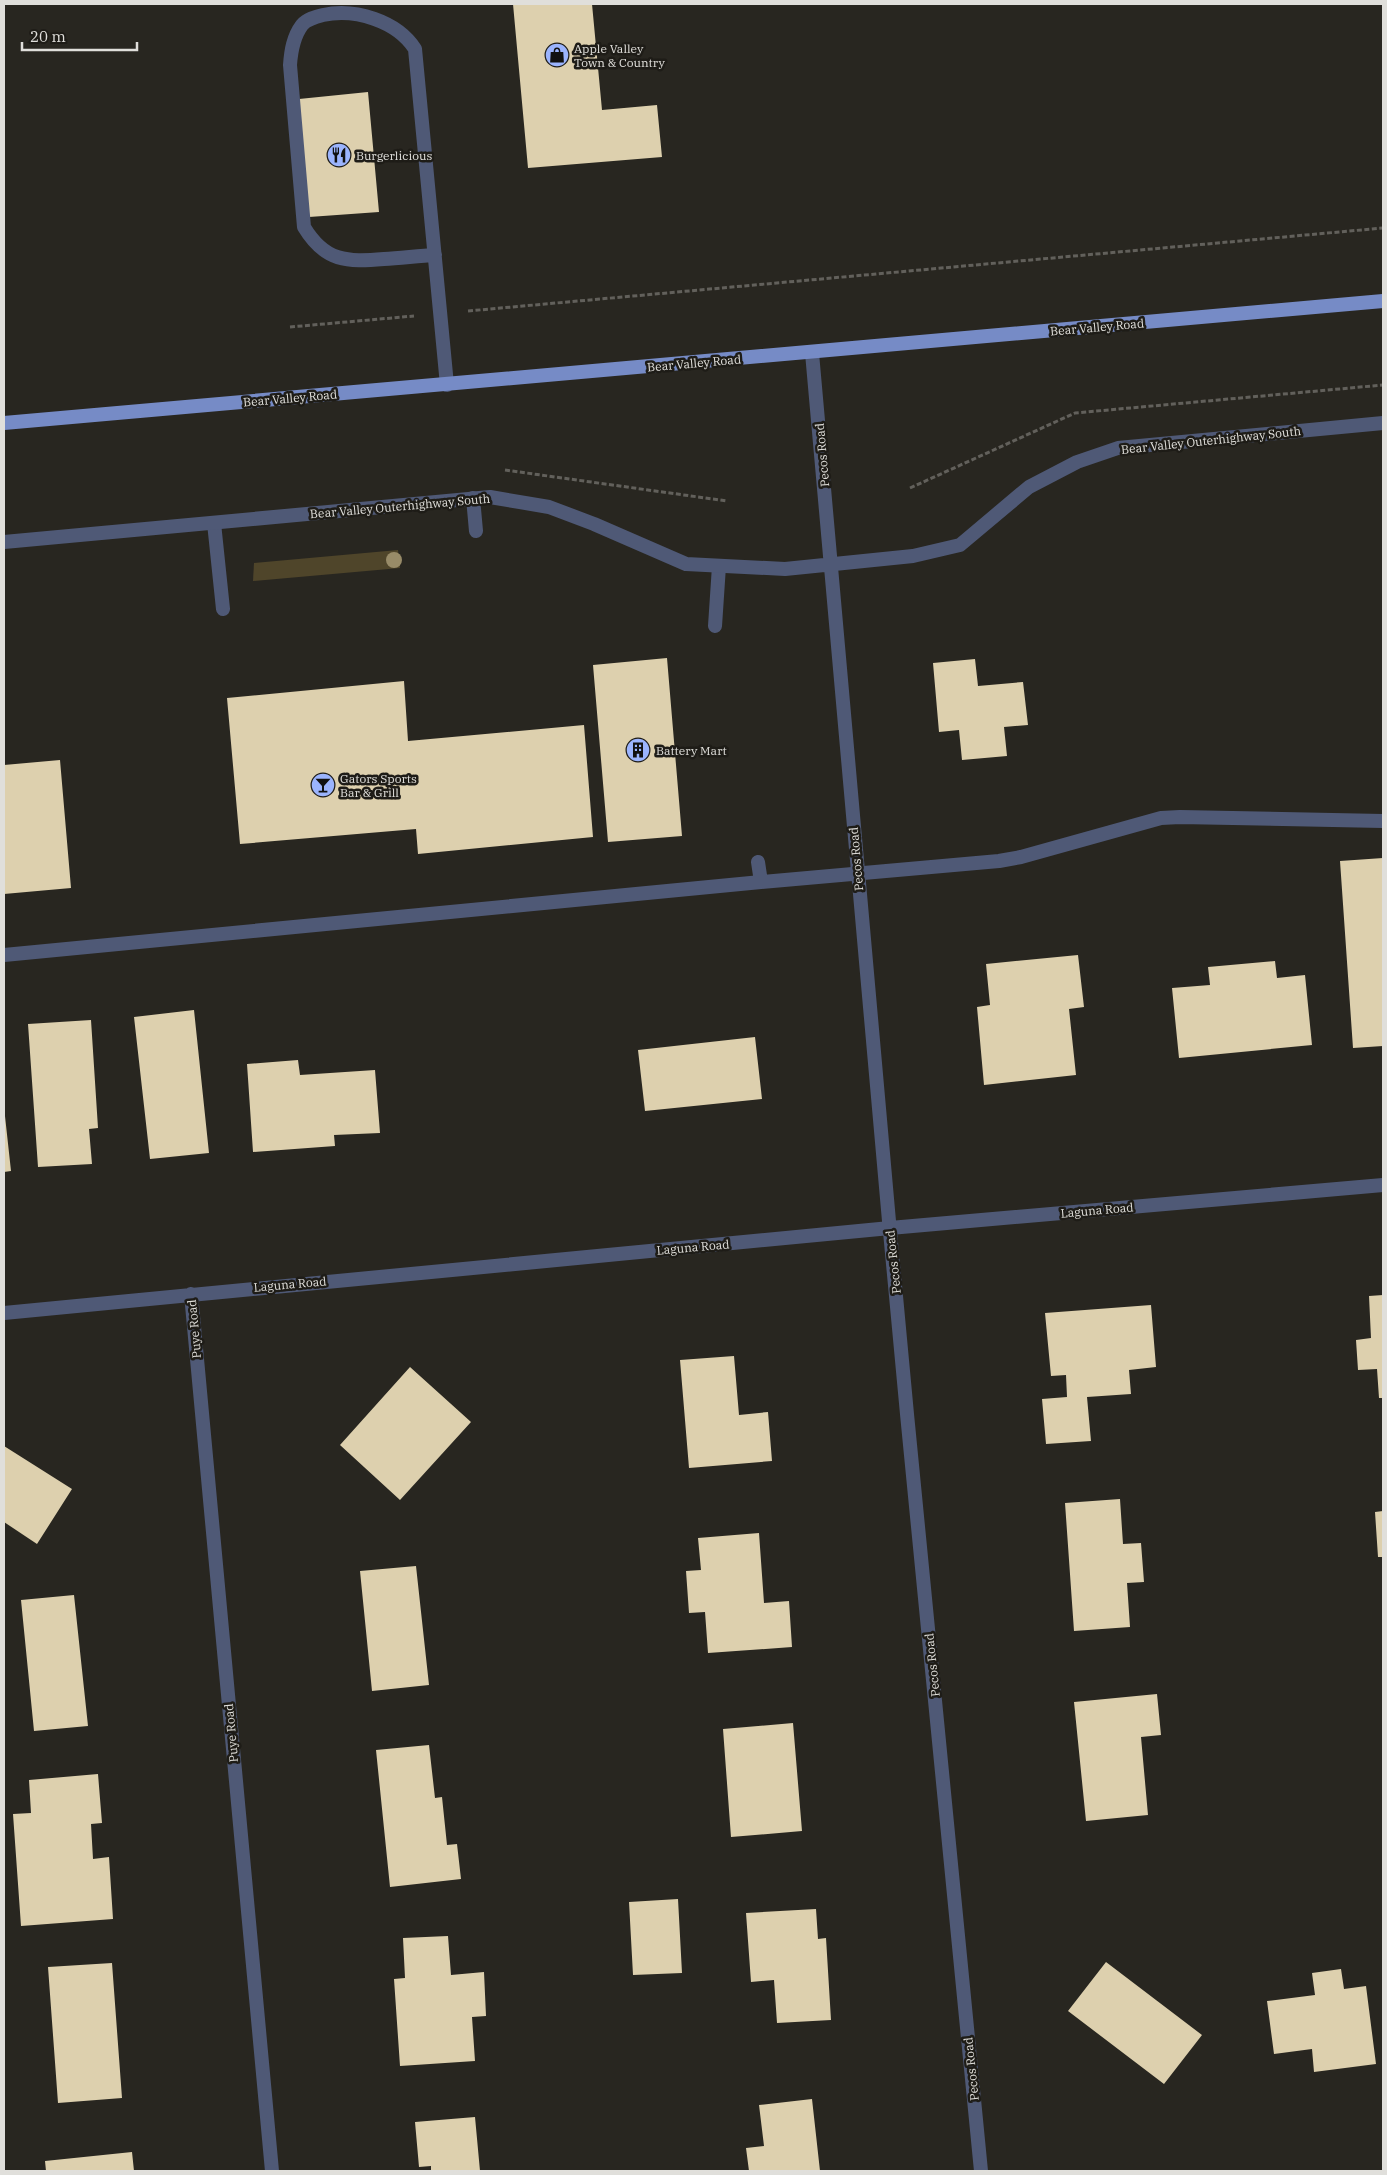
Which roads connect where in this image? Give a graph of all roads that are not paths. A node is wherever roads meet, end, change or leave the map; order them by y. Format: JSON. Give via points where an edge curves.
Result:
{"nodes":[{"id":1,"x":434,"y":255,"type":"junction"},
{"id":2,"x":1383,"y":301,"type":"edge"},
{"id":3,"x":812,"y":353,"type":"junction"},
{"id":4,"x":447,"y":385,"type":"junction"},
{"id":5,"x":4,"y":423,"type":"edge"},
{"id":6,"x":1383,"y":423,"type":"edge"},
{"id":7,"x":473,"y":498,"type":"junction"},
{"id":8,"x":214,"y":523,"type":"junction"},
{"id":9,"x":476,"y":530,"type":"dead end"},
{"id":10,"x":4,"y":542,"type":"edge"},
{"id":11,"x":832,"y":564,"type":"junction"},
{"id":12,"x":719,"y":566,"type":"junction"},
{"id":13,"x":223,"y":609,"type":"dead end"},
{"id":14,"x":715,"y":626,"type":"dead end"},
{"id":15,"x":1383,"y":821,"type":"edge"},
{"id":16,"x":758,"y":862,"type":"dead end"},
{"id":17,"x":857,"y":873,"type":"junction"},
{"id":18,"x":761,"y":882,"type":"junction"},
{"id":19,"x":4,"y":955,"type":"edge"},
{"id":20,"x":1383,"y":1185,"type":"edge"},
{"id":21,"x":890,"y":1228,"type":"junction"},
{"id":22,"x":191,"y":1294,"type":"junction"},
{"id":23,"x":4,"y":1313,"type":"edge"},
{"id":24,"x":272,"y":2171,"type":"edge"},
{"id":25,"x":981,"y":2171,"type":"edge"}],
"edges":[{"from":1,"to":1,"type":"street","via":[[416,49],[402,34],[371,18],[348,13],[313,17],[303,24],[292,43],[290,65],[304,227],[328,254],[354,262]]},
{"from":1,"to":4,"type":"street"},
{"from":2,"to":3,"type":"main road","name":"Bear Valley Road"},
{"from":3,"to":4,"type":"main road","name":"Bear Valley Road"},
{"from":3,"to":11,"type":"street","name":"Pecos Road"},
{"from":4,"to":5,"type":"main road","name":"Bear Valley Road"},
{"from":6,"to":11,"type":"street","name":"Bear Valley Outerhighway South","via":[[1118,448],[1077,462],[1029,487],[960,545],[913,556]]},
{"from":7,"to":8,"type":"street","name":"Bear Valley Outerhighway South"},
{"from":7,"to":9,"type":"street"},
{"from":7,"to":12,"type":"street","name":"Bear Valley Outerhighway South","via":[[490,496],[549,508],[686,564]]},
{"from":8,"to":10,"type":"street","name":"Bear Valley Outerhighway South"},
{"from":8,"to":13,"type":"street"},
{"from":11,"to":12,"type":"street","name":"Bear Valley Outerhighway South","via":[[785,569]]},
{"from":11,"to":17,"type":"street","name":"Pecos Road"},
{"from":12,"to":14,"type":"street"},
{"from":15,"to":17,"type":"street","via":[[1180,816],[1161,818],[1000,861]]},
{"from":16,"to":18,"type":"street"},
{"from":17,"to":18,"type":"street"},
{"from":17,"to":21,"type":"street","name":"Pecos Road"},
{"from":18,"to":19,"type":"street"},
{"from":20,"to":21,"type":"street","name":"Laguna Road"},
{"from":21,"to":22,"type":"street","name":"Laguna Road"},
{"from":21,"to":25,"type":"street","name":"Pecos Road"},
{"from":22,"to":23,"type":"street","name":"Laguna Road"},
{"from":22,"to":24,"type":"street","name":"Puye Road"}]}
